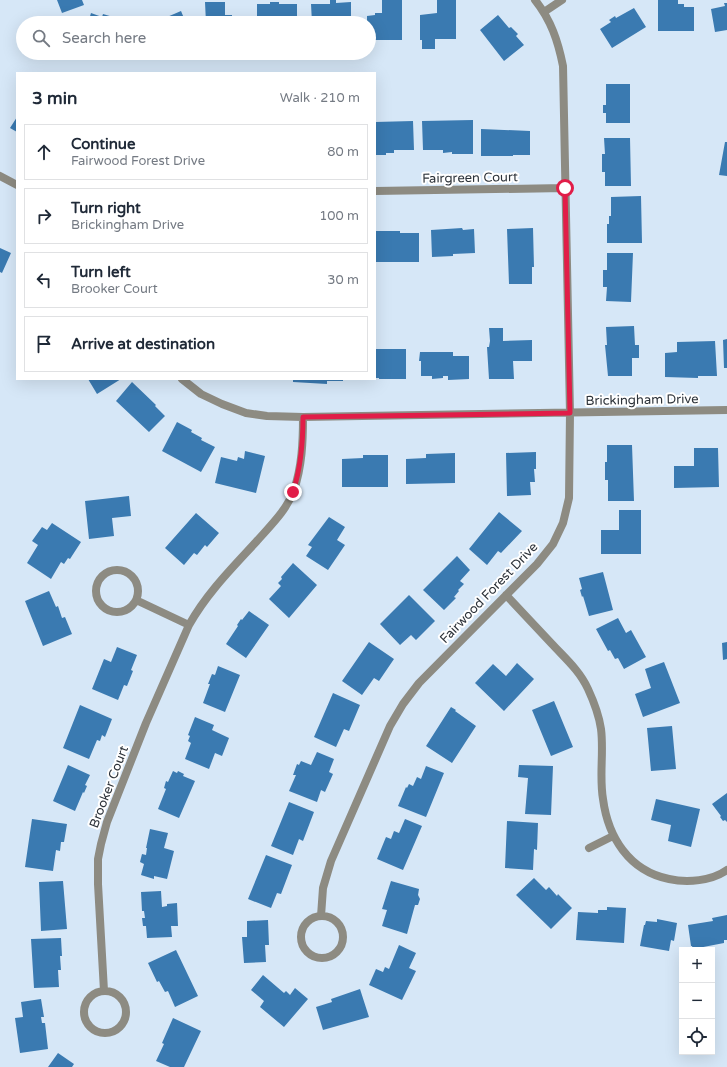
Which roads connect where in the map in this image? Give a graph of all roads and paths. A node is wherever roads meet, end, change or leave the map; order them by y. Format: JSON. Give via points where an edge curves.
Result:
{"nodes":[{"id":1,"x":535,"y":0,"type":"edge"},
{"id":2,"x":562,"y":0,"type":"edge"},
{"id":3,"x":544,"y":12,"type":"junction"},
{"id":4,"x":0,"y":176,"type":"edge"},
{"id":5,"x":16,"y":184,"type":"edge"},
{"id":6,"x":565,"y":188,"type":"junction"},
{"id":7,"x":376,"y":191,"type":"edge"},
{"id":8,"x":183,"y":380,"type":"edge"},
{"id":9,"x":727,"y":410,"type":"edge"},
{"id":10,"x":570,"y":413,"type":"junction"},
{"id":11,"x":303,"y":417,"type":"junction"},
{"id":12,"x":506,"y":595,"type":"junction"},
{"id":13,"x":136,"y":600,"type":"junction"},
{"id":14,"x":190,"y":625,"type":"junction"},
{"id":15,"x":613,"y":836,"type":"junction"},
{"id":16,"x":589,"y":848,"type":"dead end"},
{"id":17,"x":727,"y":870,"type":"edge"},
{"id":18,"x":321,"y":916,"type":"junction"},
{"id":19,"x":104,"y":991,"type":"junction"}],
"edges":[{"from":1,"to":3,"type":"street","name":"Fairwood Forest Drive"},
{"from":2,"to":3,"type":"street"},
{"from":3,"to":6,"type":"street","name":"Fairwood Forest Drive","via":[[554,31],[563,66]]},
{"from":4,"to":5,"type":"street"},
{"from":6,"to":7,"type":"street","name":"Fairgreen Court"},
{"from":6,"to":10,"type":"street","name":"Fairwood Forest Drive"},
{"from":8,"to":11,"type":"street","name":"Brickingham Drive","via":[[201,394],[246,413]]},
{"from":9,"to":10,"type":"street","name":"Brickingham Drive"},
{"from":10,"to":11,"type":"street","name":"Brickingham Drive"},
{"from":10,"to":12,"type":"street","name":"Fairwood Forest Drive","via":[[569,498],[562,523],[553,544]]},
{"from":11,"to":14,"type":"street","name":"Brooker Court","via":[[303,447],[293,492],[281,513],[209,594]]},
{"from":12,"to":15,"type":"street","via":[[575,668],[587,686],[601,729],[602,798]]},
{"from":12,"to":18,"type":"street","name":"Fairwood Forest Drive","via":[[419,682],[390,726],[331,860],[323,888]]},
{"from":13,"to":13,"type":"street","via":[[128,609],[108,609],[98,600],[96,593],[99,580],[109,571],[123,570],[129,573],[137,584]]},
{"from":13,"to":14,"type":"street"},
{"from":14,"to":19,"type":"street","name":"Brooker Court","via":[[141,737],[107,822],[101,844],[98,884]]},
{"from":15,"to":16,"type":"street"},
{"from":15,"to":17,"type":"street","via":[[627,857],[643,870],[661,878],[681,882],[700,880]]},
{"from":18,"to":18,"type":"street","via":[[339,924],[343,938],[338,951],[333,955],[319,958],[312,956],[303,946],[302,933],[308,921]]},
{"from":19,"to":19,"type":"street","via":[[117,995],[125,1006],[126,1013],[121,1026],[116,1030],[102,1033],[90,1026],[84,1014],[87,1002],[97,993]]}]}
